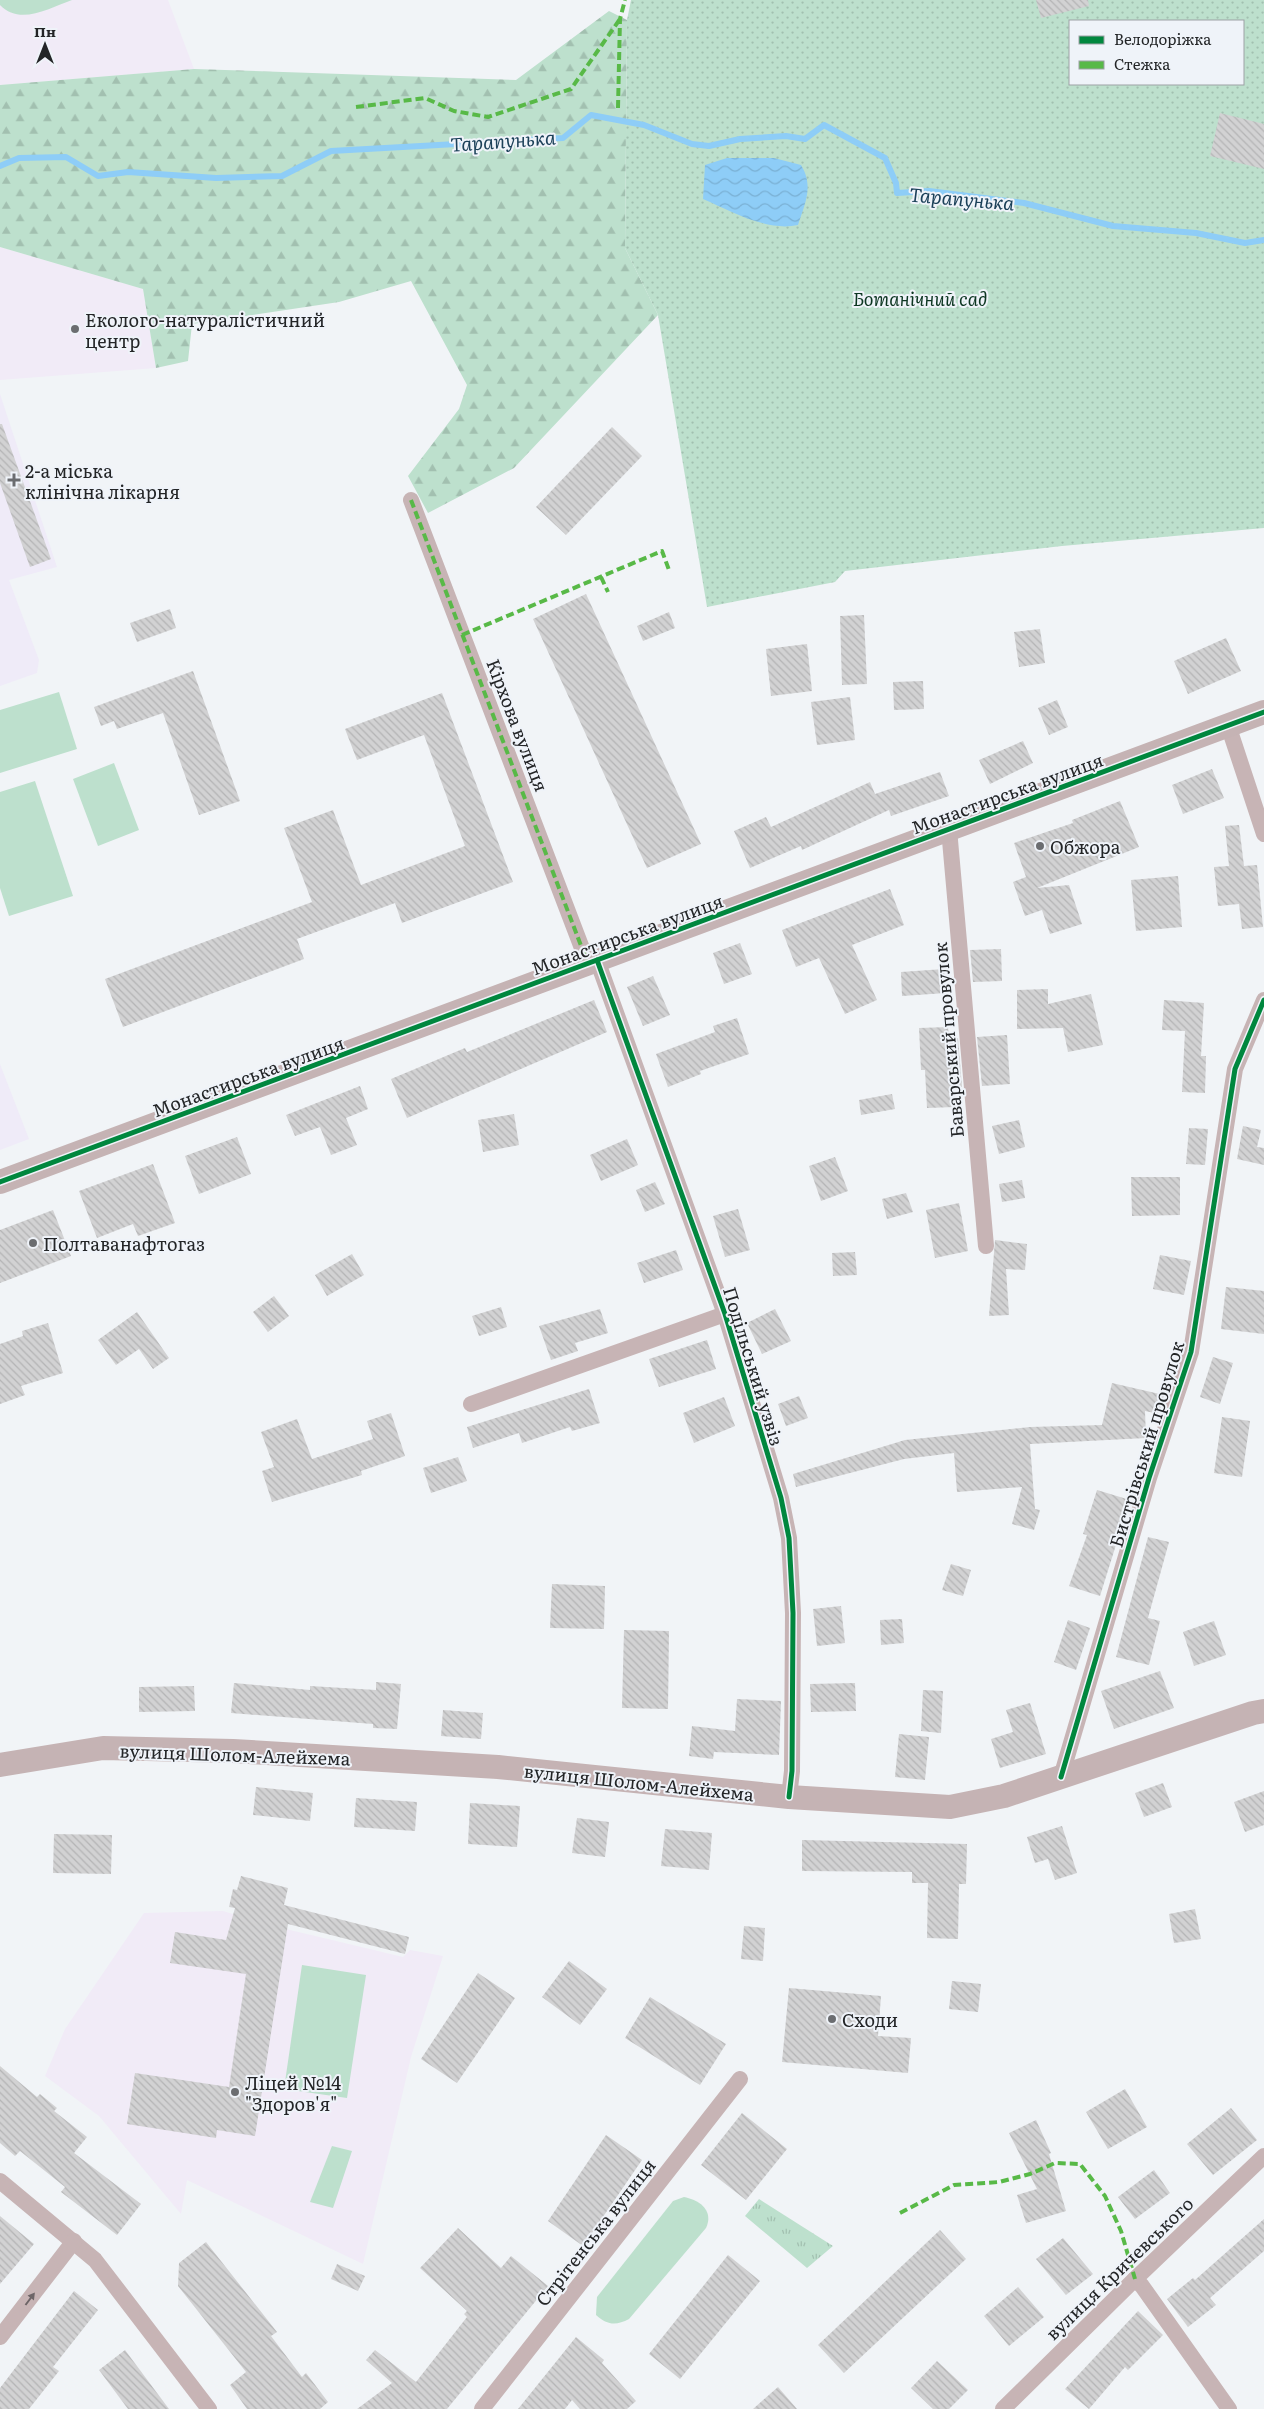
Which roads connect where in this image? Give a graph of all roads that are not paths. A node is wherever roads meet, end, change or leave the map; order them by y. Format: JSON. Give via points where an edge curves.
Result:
{"nodes":[{"id":1,"x":410,"y":500,"type":"dead end"},
{"id":2,"x":1264,"y":712,"type":"edge"},
{"id":3,"x":1228,"y":725,"type":"junction"},
{"id":4,"x":949,"y":829,"type":"junction"},
{"id":5,"x":1264,"y":834,"type":"edge"},
{"id":6,"x":592,"y":962,"type":"junction"},
{"id":7,"x":1264,"y":1000,"type":"edge"},
{"id":8,"x":0,"y":1182,"type":"edge"},
{"id":9,"x":986,"y":1246,"type":"dead end"},
{"id":10,"x":725,"y":1314,"type":"junction"},
{"id":11,"x":471,"y":1404,"type":"dead end"},
{"id":12,"x":1264,"y":1711,"type":"edge"},
{"id":13,"x":0,"y":1765,"type":"edge"},
{"id":14,"x":1061,"y":1777,"type":"junction"},
{"id":15,"x":789,"y":1797,"type":"junction"},
{"id":16,"x":740,"y":2079,"type":"dead end"},
{"id":17,"x":1264,"y":2156,"type":"edge"},
{"id":18,"x":0,"y":2181,"type":"edge"},
{"id":19,"x":74,"y":2241,"type":"junction"},
{"id":20,"x":1135,"y":2279,"type":"junction"},
{"id":21,"x":0,"y":2338,"type":"edge"},
{"id":22,"x":209,"y":2409,"type":"edge"},
{"id":23,"x":482,"y":2409,"type":"edge"},
{"id":24,"x":1003,"y":2409,"type":"edge"},
{"id":25,"x":1229,"y":2409,"type":"edge"}],
"edges":[{"from":1,"to":6,"type":"street","name":"Кірхова вулиця"},
{"from":2,"to":3,"type":"street","name":"Монастирська вулиця"},
{"from":3,"to":4,"type":"street","name":"Монастирська вулиця"},
{"from":3,"to":5,"type":"street"},
{"from":4,"to":6,"type":"street","name":"Монастирська вулиця"},
{"from":4,"to":9,"type":"street","name":"Баварський провулок"},
{"from":6,"to":8,"type":"street","name":"Монастирська вулиця"},
{"from":6,"to":10,"type":"street","name":"Подільський узвіз"},
{"from":7,"to":14,"type":"street","name":"Бистрівський провулок","via":[[1235,1069],[1191,1352],[1146,1487]]},
{"from":10,"to":11,"type":"street"},
{"from":10,"to":15,"type":"street","name":"Подільський узвіз","via":[[781,1498],[789,1538],[793,1613]]},
{"from":12,"to":14,"type":"street","name":"вулиця Шолом-Алейхема"},
{"from":13,"to":15,"type":"street","name":"вулиця Шолом-Алейхема","via":[[103,1748],[233,1751],[498,1768]]},
{"from":14,"to":15,"type":"street","name":"вулиця Шолом-Алейхема","via":[[1004,1796],[950,1807]]},
{"from":16,"to":23,"type":"street","name":"Стрітенська вулиця"},
{"from":17,"to":20,"type":"street","name":"вулиця Кричевського"},
{"from":18,"to":19,"type":"street"},
{"from":21,"to":19,"type":"street","one_way":true},
{"from":19,"to":22,"type":"street","via":[[95,2260]]},
{"from":20,"to":24,"type":"street","name":"вулиця Кричевського"},
{"from":20,"to":25,"type":"street"}]}
